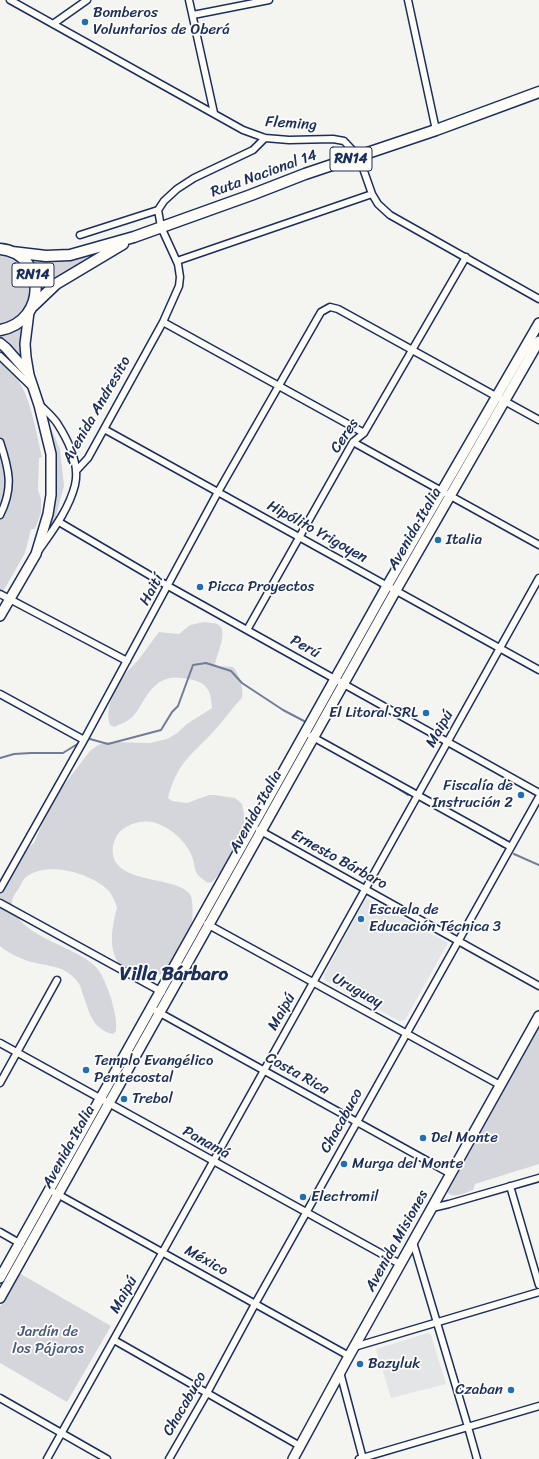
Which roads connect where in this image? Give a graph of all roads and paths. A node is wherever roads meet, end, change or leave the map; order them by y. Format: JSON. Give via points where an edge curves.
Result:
{"nodes":[{"id":1,"x":10,"y":0,"type":"edge"},
{"id":2,"x":87,"y":0,"type":"edge"},
{"id":3,"x":189,"y":0,"type":"edge"},
{"id":4,"x":268,"y":0,"type":"edge"},
{"id":5,"x":408,"y":0,"type":"edge"},
{"id":6,"x":192,"y":15,"type":"junction"},
{"id":7,"x":53,"y":24,"type":"junction"},
{"id":8,"x":539,"y":92,"type":"edge"},
{"id":9,"x":214,"y":114,"type":"junction"},
{"id":10,"x":436,"y":130,"type":"junction"},
{"id":11,"x":265,"y":138,"type":"junction"},
{"id":12,"x":359,"y":157,"type":"junction"},
{"id":13,"x":372,"y":194,"type":"junction"},
{"id":14,"x":158,"y":210,"type":"junction"},
{"id":15,"x":161,"y":227,"type":"junction"},
{"id":16,"x":80,"y":235,"type":"dead end"},
{"id":17,"x":134,"y":237,"type":"junction"},
{"id":18,"x":0,"y":249,"type":"edge"},
{"id":19,"x":12,"y":252,"type":"junction"},
{"id":20,"x":466,"y":257,"type":"junction"},
{"id":21,"x":177,"y":261,"type":"junction"},
{"id":22,"x":539,"y":299,"type":"edge"},
{"id":23,"x":31,"y":309,"type":"junction"},
{"id":24,"x":163,"y":322,"type":"junction"},
{"id":25,"x":539,"y":323,"type":"edge"},
{"id":26,"x":0,"y":330,"type":"edge"},
{"id":27,"x":539,"y":341,"type":"edge"},
{"id":28,"x":0,"y":343,"type":"edge"},
{"id":29,"x":413,"y":349,"type":"junction"},
{"id":30,"x":0,"y":356,"type":"edge"},
{"id":31,"x":29,"y":375,"type":"junction"},
{"id":32,"x":279,"y":387,"type":"junction"},
{"id":33,"x":34,"y":389,"type":"junction"},
{"id":34,"x":500,"y":398,"type":"junction"},
{"id":35,"x":39,"y":405,"type":"junction"},
{"id":36,"x":539,"y":420,"type":"edge"},
{"id":37,"x":104,"y":429,"type":"junction"},
{"id":38,"x":364,"y":433,"type":"junction"},
{"id":39,"x":0,"y":442,"type":"edge"},
{"id":40,"x":353,"y":442,"type":"junction"},
{"id":41,"x":76,"y":471,"type":"junction"},
{"id":42,"x":218,"y":492,"type":"junction"},
{"id":43,"x":446,"y":494,"type":"junction"},
{"id":44,"x":0,"y":516,"type":"edge"},
{"id":45,"x":59,"y":522,"type":"junction"},
{"id":46,"x":300,"y":537,"type":"junction"},
{"id":47,"x":539,"y":545,"type":"edge"},
{"id":48,"x":36,"y":554,"type":"junction"},
{"id":49,"x":539,"y":578,"type":"edge"},
{"id":50,"x":168,"y":586,"type":"junction"},
{"id":51,"x":387,"y":586,"type":"junction"},
{"id":52,"x":396,"y":590,"type":"junction"},
{"id":53,"x":0,"y":594,"type":"edge"},
{"id":54,"x":10,"y":600,"type":"junction"},
{"id":55,"x":0,"y":616,"type":"edge"},
{"id":56,"x":247,"y":630,"type":"junction"},
{"id":57,"x":500,"y":648,"type":"junction"},
{"id":58,"x":127,"y":661,"type":"junction"},
{"id":59,"x":539,"y":670,"type":"edge"},
{"id":60,"x":335,"y":679,"type":"junction"},
{"id":61,"x":344,"y":684,"type":"junction"},
{"id":62,"x":0,"y":694,"type":"edge"},
{"id":63,"x":305,"y":733,"type":"junction"},
{"id":64,"x":314,"y":737,"type":"junction"},
{"id":65,"x":84,"y":740,"type":"junction"},
{"id":66,"x":448,"y":742,"type":"junction"},
{"id":67,"x":539,"y":793,"type":"edge"},
{"id":68,"x":418,"y":795,"type":"junction"},
{"id":69,"x":539,"y":797,"type":"edge"},
{"id":70,"x":257,"y":829,"type":"junction"},
{"id":71,"x":511,"y":846,"type":"junction"},
{"id":72,"x":0,"y":889,"type":"edge"},
{"id":73,"x":365,"y":889,"type":"junction"},
{"id":74,"x":0,"y":903,"type":"edge"},
{"id":75,"x":200,"y":920,"type":"junction"},
{"id":76,"x":209,"y":925,"type":"junction"},
{"id":77,"x":458,"y":941,"type":"junction"},
{"id":78,"x":57,"y":980,"type":"dead end"},
{"id":79,"x":314,"y":982,"type":"junction"},
{"id":80,"x":539,"y":986,"type":"edge"},
{"id":81,"x":161,"y":991,"type":"junction"},
{"id":82,"x":169,"y":996,"type":"junction"},
{"id":83,"x":151,"y":1008,"type":"junction"},
{"id":84,"x":160,"y":1013,"type":"junction"},
{"id":85,"x":539,"y":1016,"type":"edge"},
{"id":86,"x":407,"y":1033,"type":"junction"},
{"id":87,"x":0,"y":1043,"type":"edge"},
{"id":88,"x":17,"y":1053,"type":"junction"},
{"id":89,"x":264,"y":1071,"type":"junction"},
{"id":90,"x":0,"y":1083,"type":"edge"},
{"id":91,"x":500,"y":1085,"type":"junction"},
{"id":92,"x":100,"y":1099,"type":"junction"},
{"id":93,"x":109,"y":1104,"type":"junction"},
{"id":94,"x":357,"y":1122,"type":"junction"},
{"id":95,"x":213,"y":1161,"type":"junction"},
{"id":96,"x":450,"y":1174,"type":"junction"},
{"id":97,"x":539,"y":1178,"type":"edge"},
{"id":98,"x":510,"y":1186,"type":"junction"},
{"id":99,"x":50,"y":1190,"type":"junction"},
{"id":100,"x":58,"y":1194,"type":"junction"},
{"id":101,"x":432,"y":1208,"type":"junction"},
{"id":102,"x":306,"y":1213,"type":"junction"},
{"id":103,"x":0,"y":1232,"type":"edge"},
{"id":104,"x":413,"y":1242,"type":"junction"},
{"id":105,"x":20,"y":1243,"type":"junction"},
{"id":106,"x":28,"y":1248,"type":"junction"},
{"id":107,"x":162,"y":1252,"type":"junction"},
{"id":108,"x":400,"y":1264,"type":"junction"},
{"id":109,"x":0,"y":1278,"type":"edge"},
{"id":110,"x":539,"y":1285,"type":"edge"},
{"id":111,"x":539,"y":1292,"type":"edge"},
{"id":112,"x":0,"y":1298,"type":"edge"},
{"id":113,"x":255,"y":1304,"type":"junction"},
{"id":114,"x":437,"y":1322,"type":"junction"},
{"id":115,"x":114,"y":1340,"type":"junction"},
{"id":116,"x":354,"y":1346,"type":"junction"},
{"id":117,"x":349,"y":1356,"type":"junction"},
{"id":118,"x":340,"y":1372,"type":"junction"},
{"id":119,"x":207,"y":1393,"type":"junction"},
{"id":120,"x":0,"y":1398,"type":"edge"},
{"id":121,"x":539,"y":1406,"type":"edge"},
{"id":122,"x":468,"y":1427,"type":"junction"},
{"id":123,"x":62,"y":1432,"type":"junction"},
{"id":124,"x":300,"y":1446,"type":"junction"},
{"id":125,"x":47,"y":1459,"type":"edge"},
{"id":126,"x":107,"y":1459,"type":"edge"},
{"id":127,"x":169,"y":1459,"type":"edge"},
{"id":128,"x":293,"y":1459,"type":"edge"},
{"id":129,"x":361,"y":1459,"type":"edge"},
{"id":130,"x":477,"y":1459,"type":"edge"}],
"edges":[{"from":1,"to":7,"type":"street","name":"Fleming"},
{"from":2,"to":7,"type":"street"},
{"from":3,"to":6,"type":"street"},
{"from":4,"to":6,"type":"street"},
{"from":5,"to":10,"type":"street"},
{"from":6,"to":9,"type":"street"},
{"from":7,"to":9,"type":"street","name":"Fleming"},
{"from":8,"to":10,"type":"highway","name":"Ruta Nacional 14","number":"RN14"},
{"from":9,"to":11,"type":"street","name":"Fleming","via":[[243,130]]},
{"from":10,"to":12,"type":"highway","name":"Ruta Nacional 14","number":"RN14"},
{"from":11,"to":12,"type":"street","name":"Fleming","via":[[344,141]]},
{"from":11,"to":14,"type":"street","via":[[253,150],[176,189]]},
{"from":12,"to":13,"type":"street","name":"Fleming"},
{"from":12,"to":15,"type":"highway","name":"Ruta Nacional 14","number":"RN14"},
{"from":13,"to":20,"type":"street","name":"Fleming","via":[[390,215]]},
{"from":13,"to":21,"type":"street"},
{"from":14,"to":15,"type":"street","name":"Avenida Andresito"},
{"from":14,"to":16,"type":"street"},
{"from":15,"to":17,"type":"highway","name":"Ruta Nacional 14","number":"RN14"},
{"from":15,"to":21,"type":"street","name":"Avenida Andresito"},
{"from":17,"to":19,"type":"highway","name":"Ruta Nacional 14","number":"RN14","via":[[70,255],[46,256]]},
{"from":17,"to":23,"type":"highway","name":"Ruta Nacional 14","number":"RN14","via":[[56,284]]},
{"from":18,"to":19,"type":"highway","number":"RN14"},
{"from":19,"to":23,"type":"highway","number":"RN14","via":[[30,269],[35,281],[36,293]]},
{"from":20,"to":22,"type":"street","name":"Fleming"},
{"from":20,"to":29,"type":"street","name":"Ceres"},
{"from":21,"to":24,"type":"street","name":"Avenida Andresito","via":[[179,286]]},
{"from":23,"to":26,"type":"highway","number":"RN14","via":[[21,322]]},
{"from":23,"to":31,"type":"main road","via":[[26,344]]},
{"from":24,"to":32,"type":"street"},
{"from":24,"to":37,"type":"street","name":"Avenida Andresito"},
{"from":25,"to":34,"type":"main road","name":"Avenida Italia"},
{"from":27,"to":34,"type":"main road","name":"Avenida Italia"},
{"from":28,"to":31,"type":"main road"},
{"from":29,"to":32,"type":"street","name":"Haití","via":[[330,307],[321,312]]},
{"from":29,"to":34,"type":"street"},
{"from":29,"to":38,"type":"street","name":"Ceres"},
{"from":30,"to":33,"type":"street"},
{"from":31,"to":33,"type":"main road"},
{"from":32,"to":38,"type":"street"},
{"from":32,"to":42,"type":"street","name":"Haití"},
{"from":33,"to":35,"type":"main road"},
{"from":34,"to":36,"type":"street"},
{"from":34,"to":43,"type":"main road","name":"Avenida Italia"},
{"from":35,"to":41,"type":"street","via":[[56,422],[68,442]]},
{"from":35,"to":48,"type":"main road","via":[[51,454],[52,474],[48,514]]},
{"from":37,"to":41,"type":"street","name":"Avenida Andresito","via":[[88,458]]},
{"from":37,"to":42,"type":"street","name":"Hipólito Yrigoyen"},
{"from":38,"to":40,"type":"street","name":"Ceres"},
{"from":39,"to":44,"type":"street","via":[[10,482],[6,503]]},
{"from":40,"to":43,"type":"street"},
{"from":40,"to":46,"type":"street","name":"Ceres"},
{"from":41,"to":45,"type":"street","name":"Avenida Andresito","via":[[76,484]]},
{"from":42,"to":46,"type":"street","name":"Hipólito Yrigoyen"},
{"from":42,"to":50,"type":"street","name":"Haití"},
{"from":43,"to":47,"type":"street"},
{"from":43,"to":51,"type":"main road","name":"Avenida Italia"},
{"from":43,"to":52,"type":"main road","name":"Avenida Italia"},
{"from":45,"to":48,"type":"street","name":"Avenida Andresito"},
{"from":45,"to":50,"type":"street","name":"Perú"},
{"from":46,"to":51,"type":"street","name":"Hipólito Yrigoyen"},
{"from":46,"to":56,"type":"street","name":"Ceres"},
{"from":48,"to":54,"type":"main road","name":"Avenida Andresito"},
{"from":49,"to":57,"type":"street","name":"Maipú"},
{"from":50,"to":56,"type":"street","name":"Perú"},
{"from":50,"to":58,"type":"street","name":"Haití"},
{"from":51,"to":52,"type":"street","name":"Hipólito Yrigoyen"},
{"from":51,"to":60,"type":"main road","name":"Avenida Italia"},
{"from":52,"to":57,"type":"street","name":"Hipólito Yrigoyen"},
{"from":52,"to":61,"type":"main road","name":"Avenida Italia"},
{"from":53,"to":54,"type":"street"},
{"from":54,"to":55,"type":"main road","name":"Avenida Andresito"},
{"from":54,"to":58,"type":"street"},
{"from":56,"to":60,"type":"street","name":"Perú"},
{"from":57,"to":59,"type":"street","name":"Hipólito Yrigoyen"},
{"from":57,"to":66,"type":"street","name":"Maipú"},
{"from":58,"to":65,"type":"street","name":"Haití"},
{"from":60,"to":61,"type":"street","name":"Perú"},
{"from":60,"to":63,"type":"main road","name":"Avenida Italia"},
{"from":61,"to":64,"type":"main road","name":"Avenida Italia"},
{"from":61,"to":66,"type":"street","name":"Perú"},
{"from":62,"to":65,"type":"street"},
{"from":63,"to":64,"type":"street"},
{"from":63,"to":70,"type":"main road","name":"Avenida Italia"},
{"from":64,"to":68,"type":"street"},
{"from":64,"to":70,"type":"main road","name":"Avenida Italia"},
{"from":65,"to":72,"type":"street","name":"Haití"},
{"from":66,"to":67,"type":"street","name":"Perú"},
{"from":66,"to":68,"type":"street","name":"Maipú"},
{"from":68,"to":71,"type":"street"},
{"from":68,"to":73,"type":"street","name":"Maipú"},
{"from":69,"to":71,"type":"street","name":"Chacabuco"},
{"from":70,"to":73,"type":"street","name":"Ernesto Bárbaro"},
{"from":70,"to":75,"type":"main road","name":"Avenida Italia"},
{"from":70,"to":76,"type":"main road","name":"Avenida Italia"},
{"from":71,"to":77,"type":"street","name":"Chacabuco"},
{"from":73,"to":77,"type":"street","name":"Ernesto Bárbaro"},
{"from":73,"to":79,"type":"street","name":"Maipú"},
{"from":74,"to":81,"type":"street"},
{"from":75,"to":76,"type":"street","name":"Uruguay"},
{"from":75,"to":81,"type":"main road","name":"Avenida Italia"},
{"from":76,"to":79,"type":"street","name":"Uruguay"},
{"from":76,"to":82,"type":"main road","name":"Avenida Italia"},
{"from":77,"to":80,"type":"street","name":"Ernesto Bárbaro"},
{"from":77,"to":86,"type":"street","name":"Chacabuco"},
{"from":78,"to":88,"type":"street"},
{"from":79,"to":86,"type":"street","name":"Uruguay"},
{"from":79,"to":89,"type":"street","name":"Maipú"},
{"from":81,"to":82,"type":"street"},
{"from":81,"to":83,"type":"main road","name":"Avenida Italia"},
{"from":82,"to":84,"type":"main road","name":"Avenida Italia"},
{"from":83,"to":84,"type":"street","name":"Costa Rica"},
{"from":83,"to":92,"type":"main road","name":"Avenida Italia"},
{"from":84,"to":89,"type":"street","name":"Costa Rica"},
{"from":84,"to":93,"type":"main road","name":"Avenida Italia"},
{"from":85,"to":91,"type":"main road","name":"Avenida Misiones"},
{"from":86,"to":91,"type":"street","name":"Uruguay"},
{"from":86,"to":94,"type":"street","name":"Chacabuco"},
{"from":87,"to":88,"type":"street","name":"Panamá"},
{"from":88,"to":90,"type":"street"},
{"from":88,"to":92,"type":"street","name":"Panamá"},
{"from":89,"to":94,"type":"street","name":"Costa Rica"},
{"from":89,"to":95,"type":"street","name":"Maipú"},
{"from":91,"to":96,"type":"main road","name":"Avenida Misiones"},
{"from":92,"to":93,"type":"street","name":"Panamá"},
{"from":92,"to":99,"type":"main road","name":"Avenida Italia"},
{"from":93,"to":95,"type":"street","name":"Panamá"},
{"from":93,"to":100,"type":"main road","name":"Avenida Italia"},
{"from":94,"to":96,"type":"street","name":"Costa Rica"},
{"from":94,"to":102,"type":"street","name":"Chacabuco"},
{"from":95,"to":102,"type":"street","name":"Panamá"},
{"from":95,"to":107,"type":"street","name":"Maipú"},
{"from":96,"to":101,"type":"main road","name":"Avenida Misiones"},
{"from":97,"to":98,"type":"street"},
{"from":98,"to":101,"type":"street"},
{"from":98,"to":110,"type":"street"},
{"from":99,"to":100,"type":"street","name":"México"},
{"from":99,"to":105,"type":"main road","name":"Avenida Italia"},
{"from":100,"to":106,"type":"main road","name":"Avenida Italia"},
{"from":100,"to":107,"type":"street","name":"México"},
{"from":101,"to":104,"type":"main road","name":"Avenida Misiones"},
{"from":102,"to":108,"type":"street","name":"Panamá"},
{"from":102,"to":113,"type":"street","name":"Chacabuco"},
{"from":103,"to":105,"type":"street"},
{"from":104,"to":108,"type":"main road","name":"Avenida Misiones"},
{"from":104,"to":114,"type":"street"},
{"from":105,"to":106,"type":"street"},
{"from":105,"to":109,"type":"main road","name":"Avenida Italia"},
{"from":106,"to":112,"type":"main road","name":"Avenida Italia"},
{"from":107,"to":113,"type":"street","name":"México"},
{"from":107,"to":115,"type":"street","name":"Maipú"},
{"from":108,"to":116,"type":"main road","name":"Avenida Misiones"},
{"from":111,"to":114,"type":"street"},
{"from":113,"to":117,"type":"street","name":"México"},
{"from":113,"to":119,"type":"street","name":"Chacabuco"},
{"from":114,"to":116,"type":"street"},
{"from":114,"to":122,"type":"street"},
{"from":115,"to":119,"type":"street"},
{"from":115,"to":123,"type":"street","name":"Maipú"},
{"from":116,"to":117,"type":"main road","name":"Avenida Misiones"},
{"from":117,"to":118,"type":"main road","name":"Avenida Misiones"},
{"from":118,"to":124,"type":"main road","name":"Avenida Misiones"},
{"from":118,"to":129,"type":"street"},
{"from":119,"to":124,"type":"street"},
{"from":119,"to":127,"type":"street","name":"Chacabuco"},
{"from":120,"to":123,"type":"street"},
{"from":121,"to":122,"type":"street"},
{"from":122,"to":129,"type":"street"},
{"from":122,"to":130,"type":"street"},
{"from":123,"to":125,"type":"street","name":"Maipú"},
{"from":123,"to":126,"type":"street"},
{"from":124,"to":128,"type":"main road","name":"Avenida Misiones"}]}
